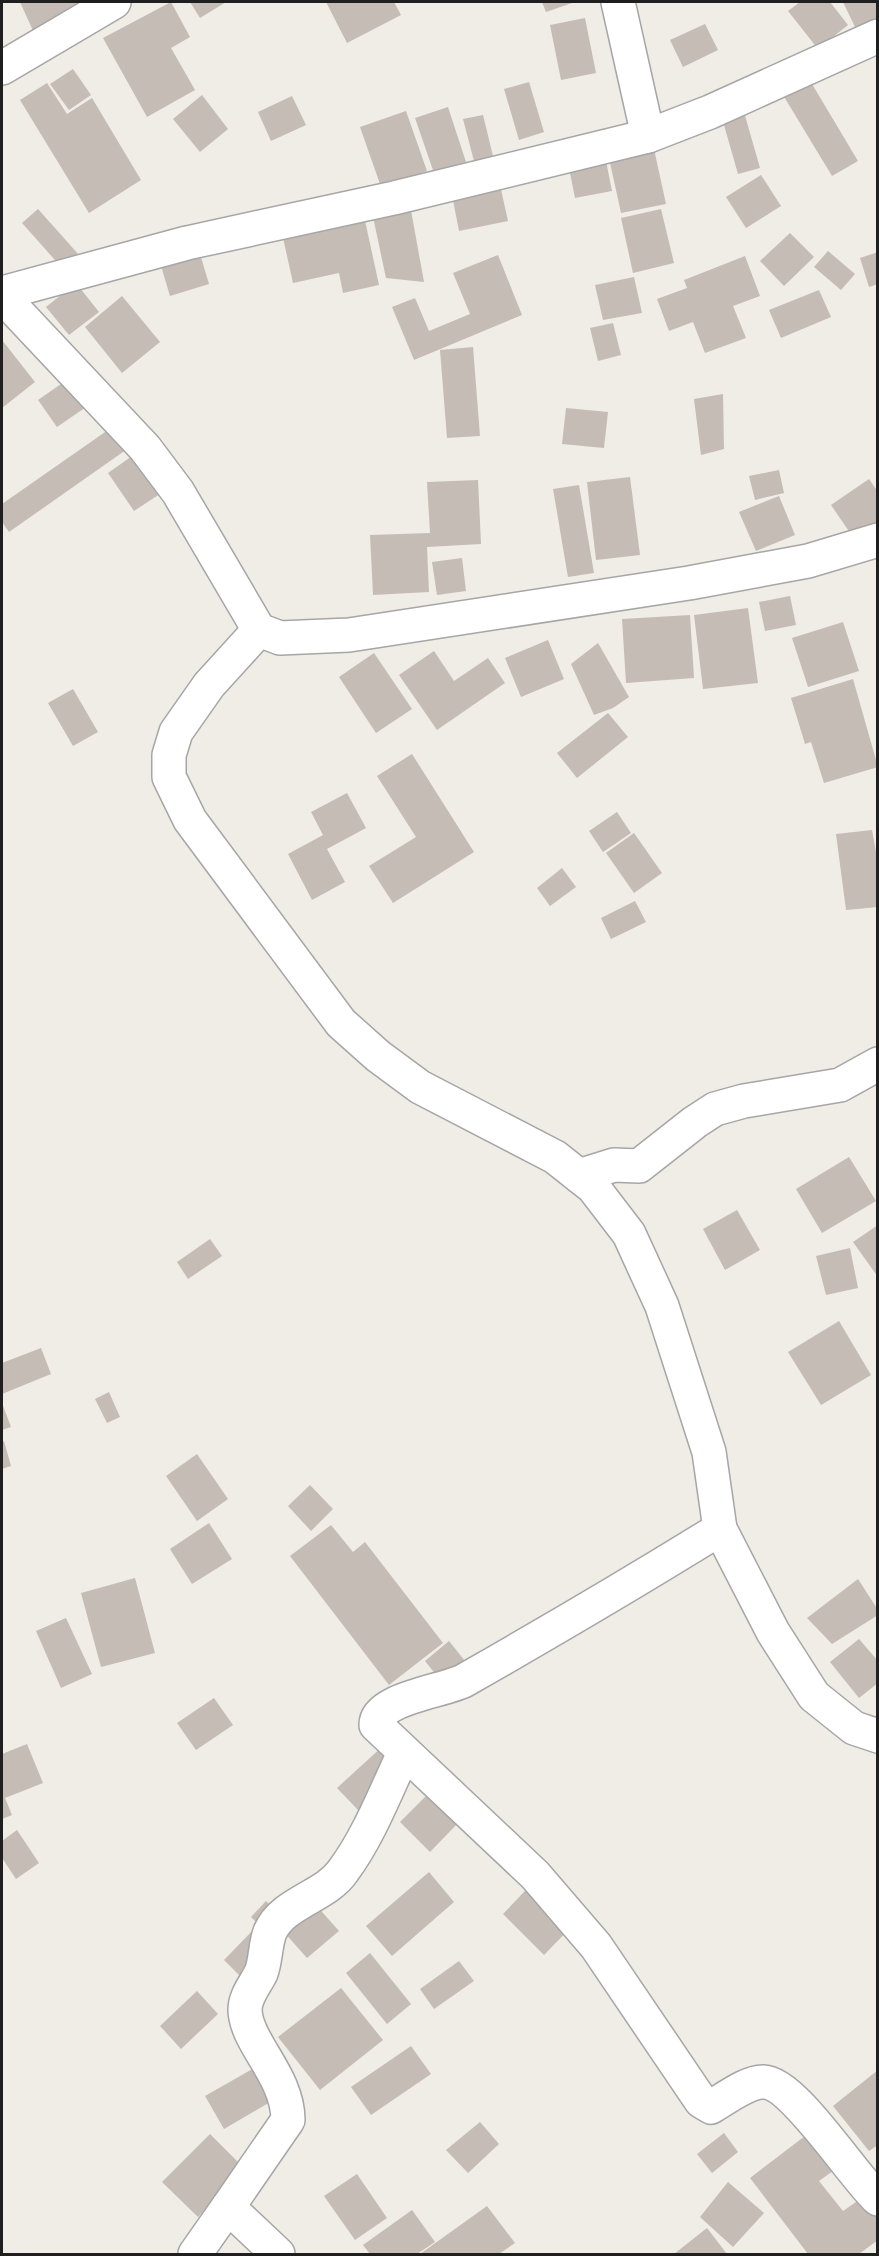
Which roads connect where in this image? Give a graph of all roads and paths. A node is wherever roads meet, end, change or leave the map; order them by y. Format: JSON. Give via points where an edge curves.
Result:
{"nodes":[{"id":1,"x":114,"y":2,"type":"edge"},
{"id":2,"x":618,"y":2,"type":"edge"},
{"id":3,"x":878,"y":36,"type":"edge"},
{"id":4,"x":2,"y":68,"type":"edge"},
{"id":5,"x":648,"y":136,"type":"junction"},
{"id":6,"x":2,"y":294,"type":"edge"},
{"id":7,"x":878,"y":540,"type":"edge"},
{"id":8,"x":259,"y":630,"type":"junction"},
{"id":9,"x":878,"y":1064,"type":"edge"},
{"id":10,"x":579,"y":1176,"type":"junction"},
{"id":11,"x":720,"y":1529,"type":"junction"},
{"id":12,"x":878,"y":1736,"type":"edge"},
{"id":13,"x":404,"y":1753,"type":"junction"},
{"id":14,"x":878,"y":2199,"type":"edge"},
{"id":15,"x":228,"y":2207,"type":"junction"},
{"id":16,"x":195,"y":2254,"type":"edge"},
{"id":17,"x":278,"y":2254,"type":"edge"}],
"edges":[{"from":1,"to":4,"type":"street"},
{"from":2,"to":5,"type":"street"},
{"from":3,"to":5,"type":"street"},
{"from":5,"to":6,"type":"street","via":[[187,243]]},
{"from":6,"to":8,"type":"street","via":[[145,448],[177,492]]},
{"from":7,"to":8,"type":"street","via":[[808,561],[690,583],[349,634],[280,638]]},
{"from":8,"to":10,"type":"street","via":[[209,685],[176,732],[169,755],[169,777],[190,820],[341,1023],[420,1087],[539,1148]]},
{"from":9,"to":10,"type":"street","via":[[840,1085],[715,1109],[639,1166],[614,1166]]},
{"from":10,"to":11,"type":"street","via":[[593,1187],[629,1234],[662,1306],[709,1452]]},
{"from":11,"to":12,"type":"street","via":[[773,1632],[814,1696],[855,1728]]},
{"from":11,"to":13,"type":"street","via":[[456,1685],[421,1693],[389,1707],[378,1716],[376,1725]]},
{"from":13,"to":14,"type":"street","via":[[535,1875],[596,1946],[701,2101],[711,2107],[763,2081],[779,2085],[797,2101]]},
{"from":13,"to":15,"type":"street","via":[[368,1832],[342,1873],[320,1893],[281,1917],[271,1932],[261,1972],[245,2009],[247,2023],[288,2103],[288,2120]]},
{"from":15,"to":16,"type":"street"},
{"from":15,"to":17,"type":"street"}]}
